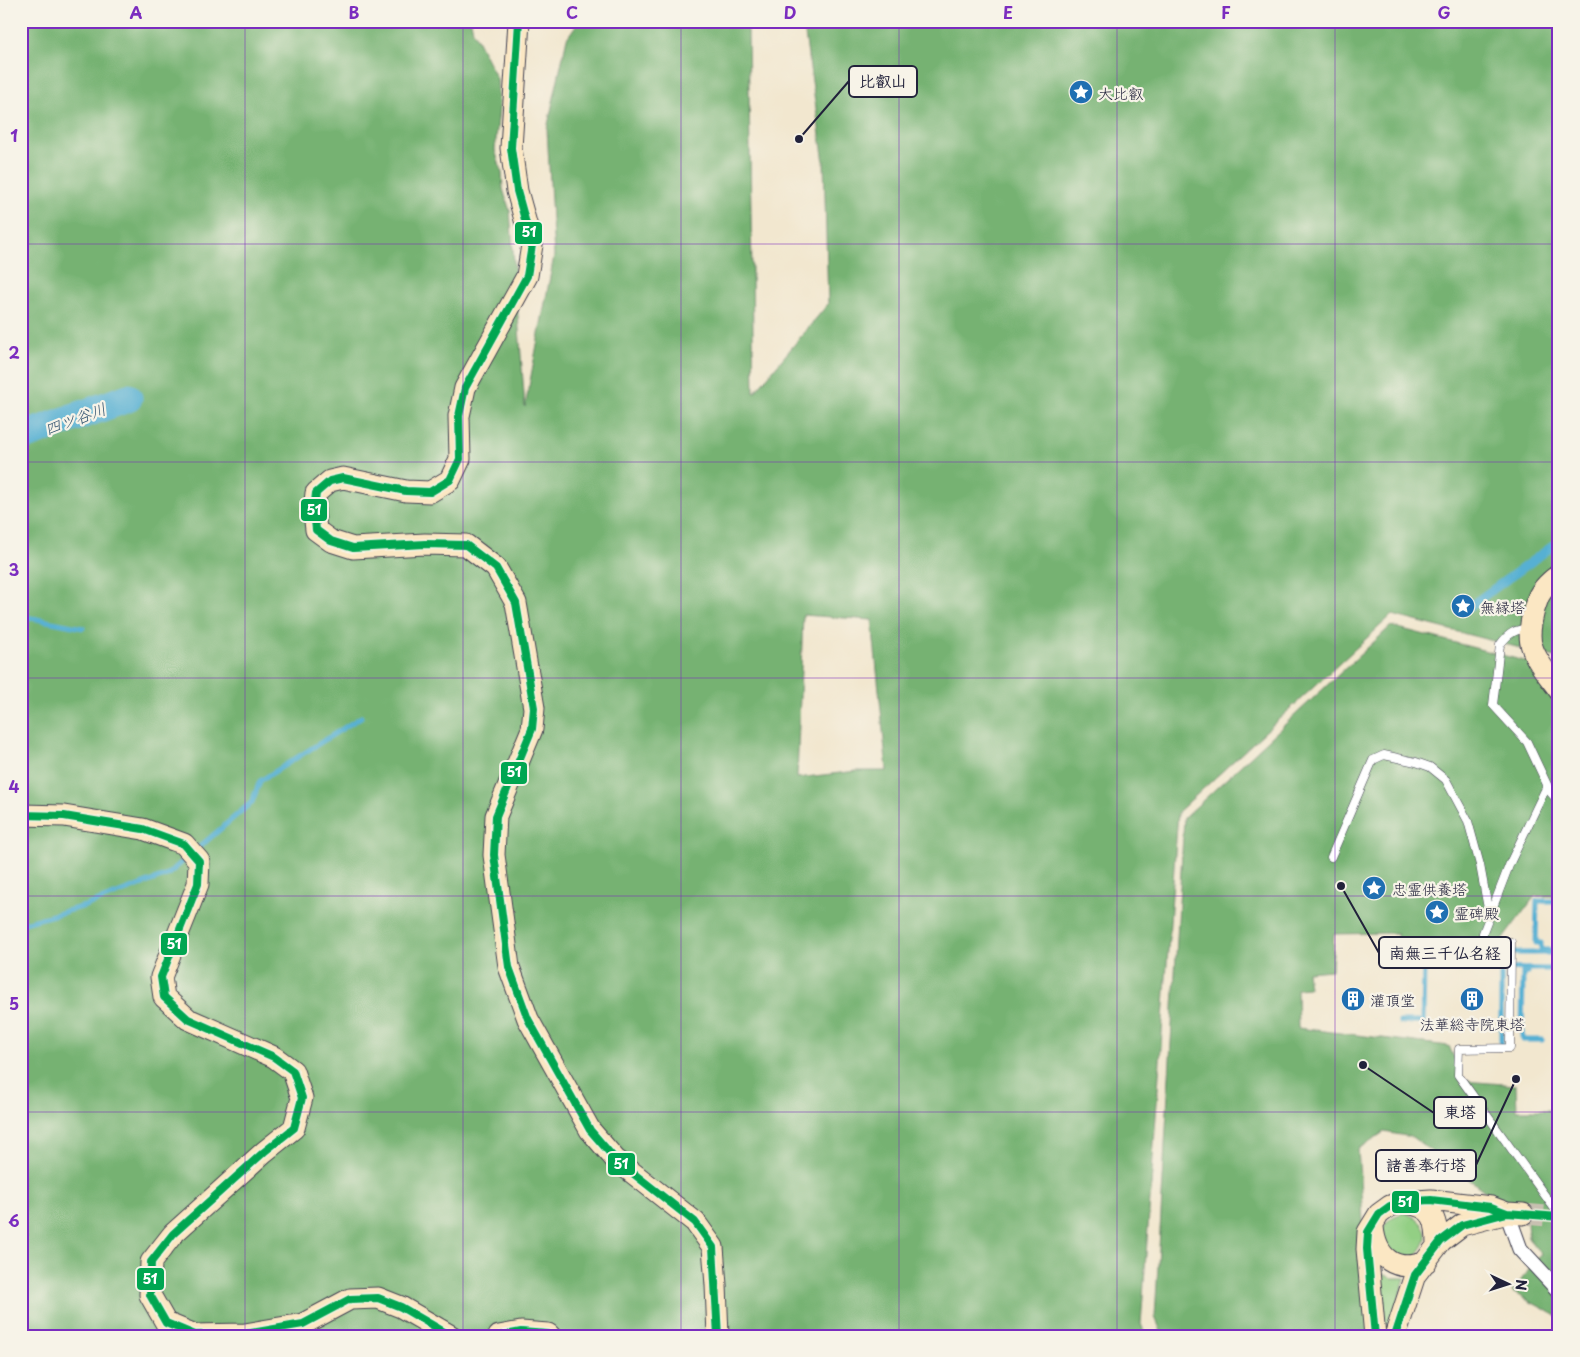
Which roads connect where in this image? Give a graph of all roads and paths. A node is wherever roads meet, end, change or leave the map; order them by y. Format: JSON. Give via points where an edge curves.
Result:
{"nodes":[{"id":1,"x":519,"y":21,"type":"edge"},
{"id":2,"x":1559,"y":575,"type":"edge"},
{"id":3,"x":1530,"y":628,"type":"junction"},
{"id":4,"x":1559,"y":690,"type":"edge"},
{"id":5,"x":1547,"y":786,"type":"junction"},
{"id":6,"x":1559,"y":802,"type":"edge"},
{"id":7,"x":21,"y":815,"type":"edge"},
{"id":8,"x":1330,"y":857,"type":"dead end"},
{"id":9,"x":1490,"y":916,"type":"junction"},
{"id":10,"x":1402,"y":1202,"type":"junction"},
{"id":11,"x":1515,"y":1214,"type":"junction"},
{"id":12,"x":1559,"y":1214,"type":"edge"},
{"id":13,"x":1373,"y":1222,"type":"junction"},
{"id":14,"x":1432,"y":1254,"type":"junction"},
{"id":15,"x":1559,"y":1291,"type":"edge"},
{"id":16,"x":452,"y":1336,"type":"edge"},
{"id":17,"x":500,"y":1336,"type":"edge"},
{"id":18,"x":550,"y":1336,"type":"edge"},
{"id":19,"x":718,"y":1336,"type":"edge"},
{"id":20,"x":1375,"y":1336,"type":"edge"},
{"id":21,"x":1395,"y":1336,"type":"edge"}],
"edges":[{"from":1,"to":19,"type":"street","via":[[511,148],[517,192],[532,245],[527,276],[465,388],[459,416],[460,459],[450,480],[430,492],[406,491],[343,478],[330,481],[316,493],[316,530],[331,541],[353,548],[466,545],[496,568],[516,603],[534,708],[532,728],[496,816],[494,855],[509,967],[528,1019],[590,1130],[615,1159],[695,1222],[712,1247]]},
{"from":2,"to":3,"type":"street","via":[[1538,596]]},
{"from":3,"to":4,"type":"street","via":[[1531,646]]},
{"from":3,"to":5,"type":"lane","via":[[1511,632],[1500,645],[1493,705],[1527,742]]},
{"from":5,"to":6,"type":"lane"},
{"from":5,"to":9,"type":"lane","via":[[1510,863]]},
{"from":7,"to":16,"type":"street","via":[[64,816],[143,829],[186,845],[199,862],[198,884],[162,977],[164,997],[188,1020],[274,1057],[292,1071],[302,1098],[294,1128],[173,1234],[151,1262],[150,1295],[166,1323],[195,1335],[245,1334],[303,1324],[350,1299],[378,1298],[401,1307]]},
{"from":8,"to":9,"type":"lane","via":[[1373,760],[1384,755],[1430,767],[1446,780],[1468,821]]},
{"from":9,"to":12,"type":"lane","via":[[1483,941],[1511,942],[1510,1048],[1459,1049],[1458,1075]]},
{"from":10,"to":11,"type":"street","via":[[1431,1200],[1491,1207]]},
{"from":10,"to":13,"type":"street","via":[[1390,1206]]},
{"from":10,"to":14,"type":"street","via":[[1420,1206],[1433,1216],[1437,1230]]},
{"from":11,"to":14,"type":"street","via":[[1462,1224]]},
{"from":11,"to":15,"type":"street","via":[[1520,1250]]},
{"from":13,"to":14,"type":"street","via":[[1379,1251],[1388,1261],[1412,1267]]},
{"from":13,"to":20,"type":"street","via":[[1368,1232],[1367,1249]]},
{"from":14,"to":21,"type":"street","via":[[1415,1275]]},
{"from":17,"to":18,"type":"street","via":[[521,1332]]}]}
